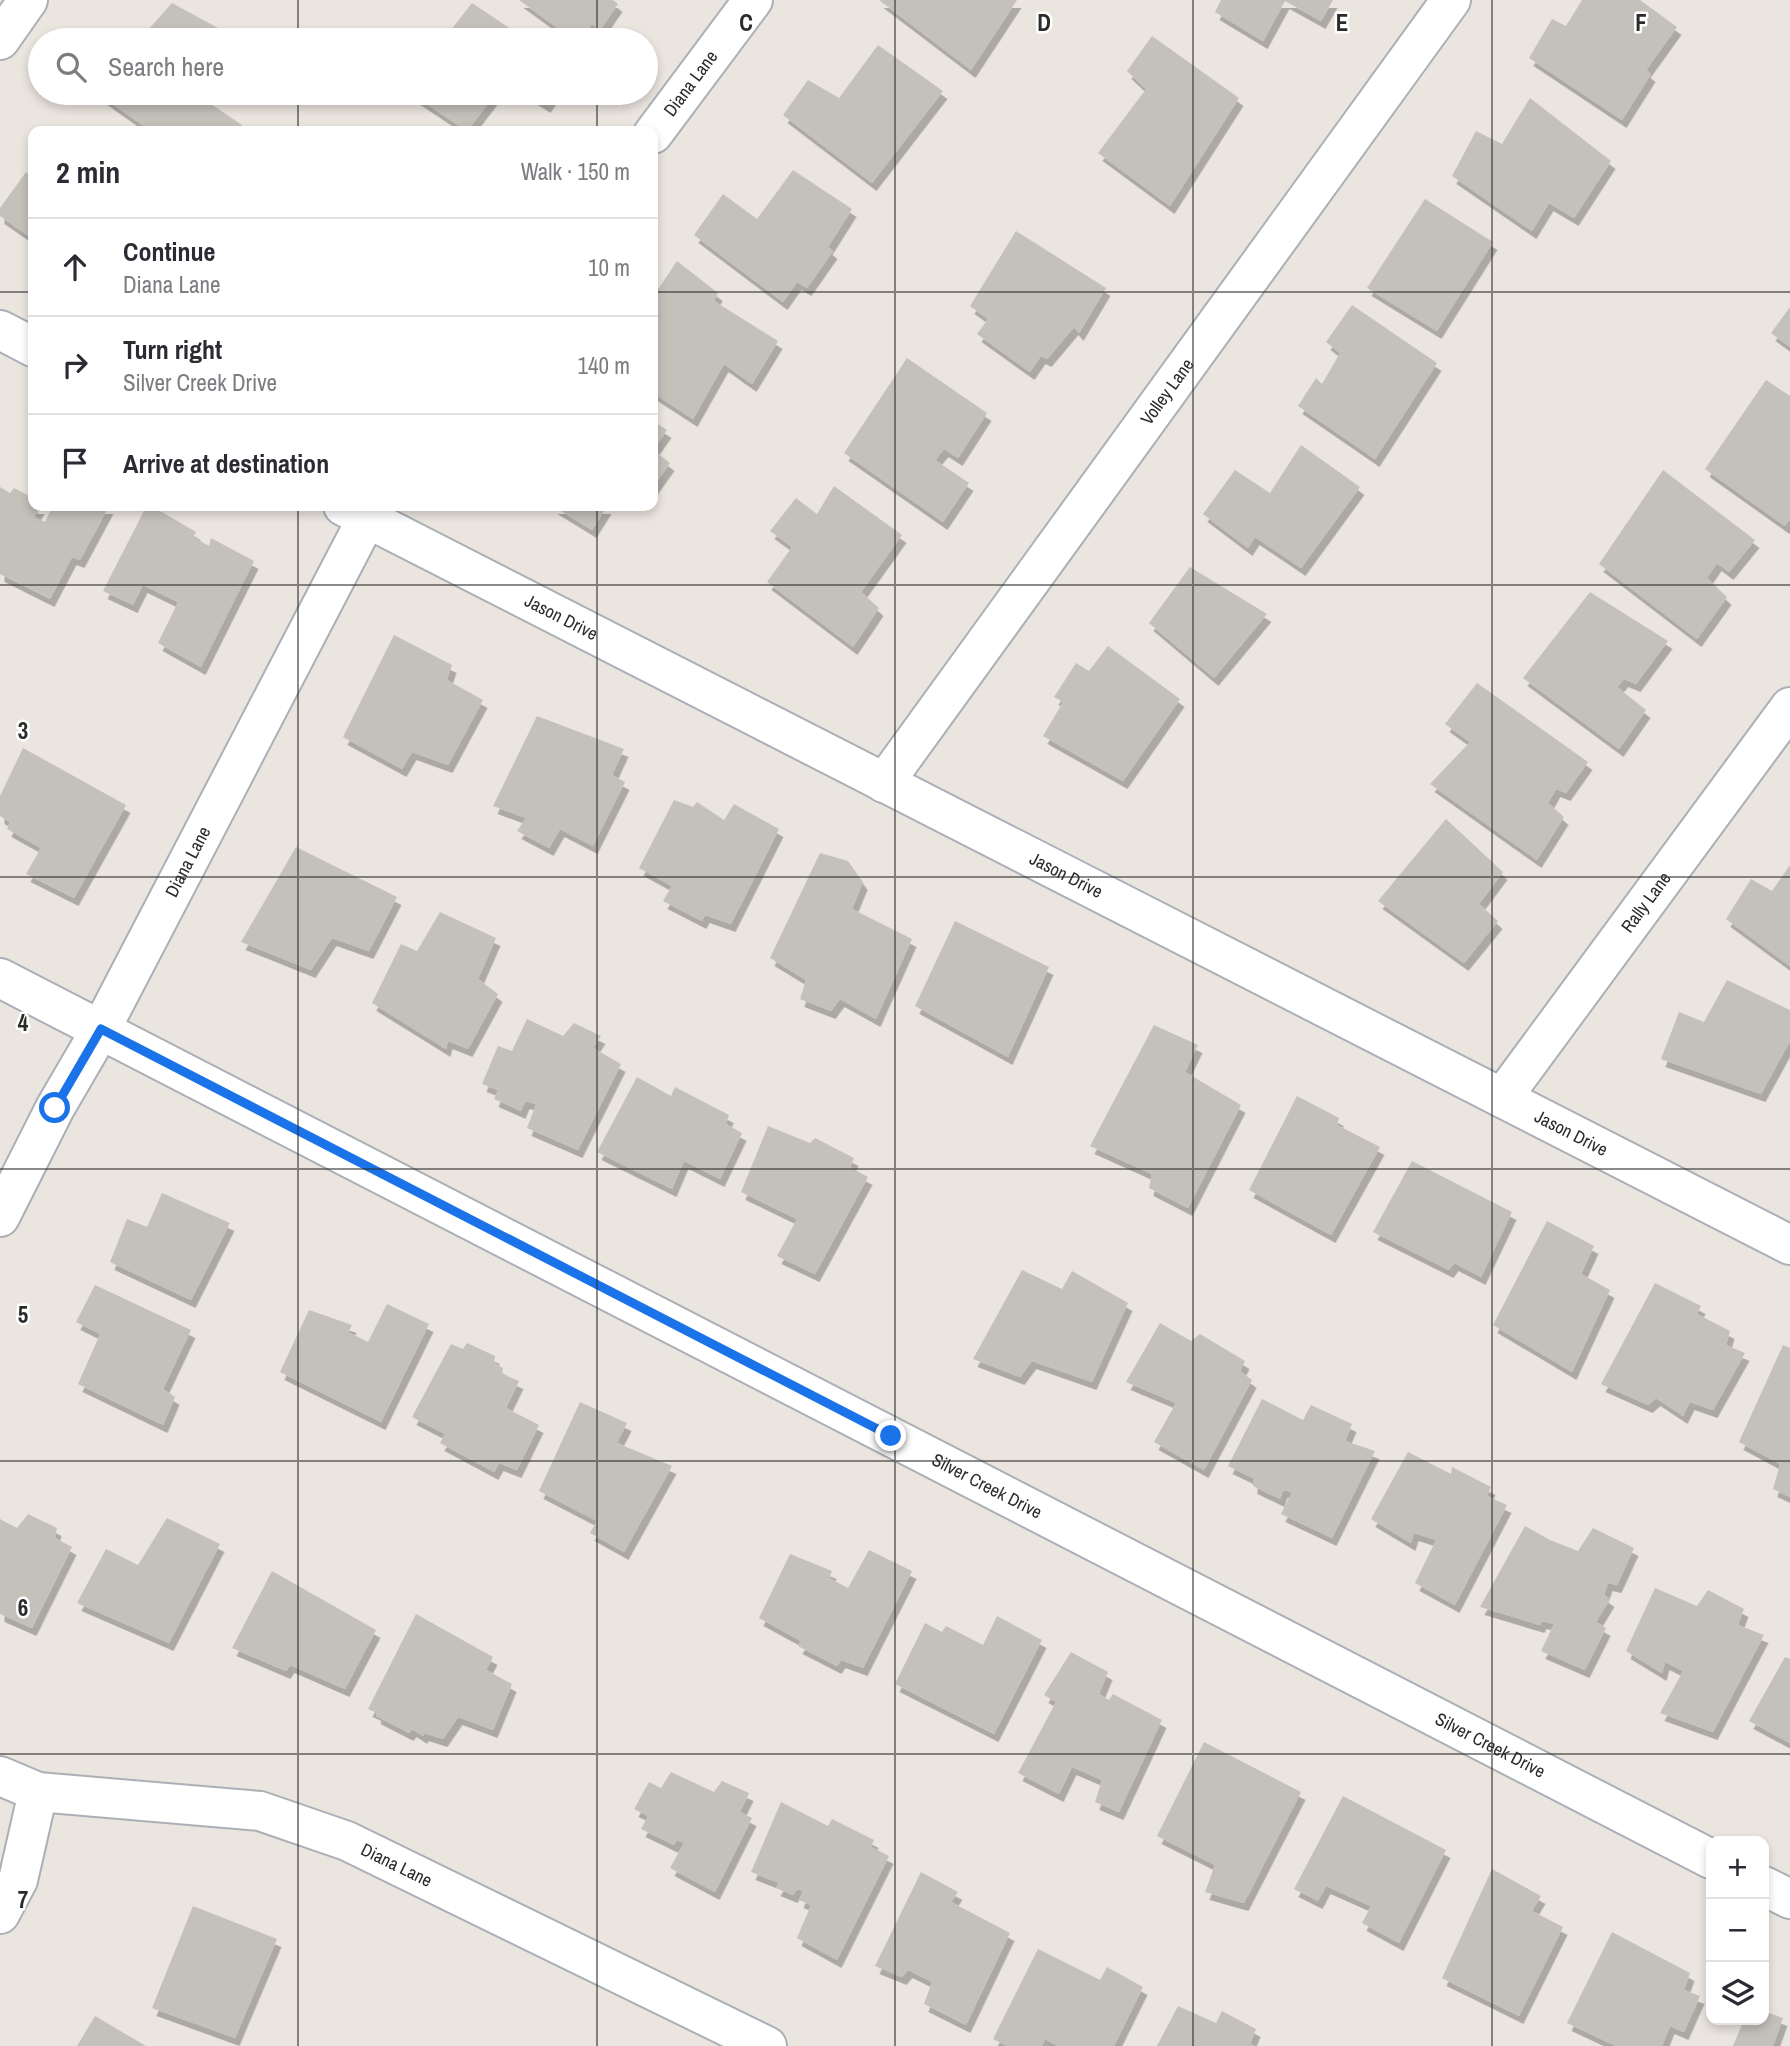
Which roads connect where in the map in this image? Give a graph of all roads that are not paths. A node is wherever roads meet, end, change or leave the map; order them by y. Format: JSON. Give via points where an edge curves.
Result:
{"nodes":[{"id":1,"x":28,"y":0,"type":"edge"},
{"id":2,"x":752,"y":0,"type":"edge"},
{"id":3,"x":1451,"y":0,"type":"edge"},
{"id":4,"x":0,"y":40,"type":"edge"},
{"id":5,"x":658,"y":127,"type":"edge"},
{"id":6,"x":0,"y":330,"type":"edge"},
{"id":7,"x":28,"y":344,"type":"edge"},
{"id":8,"x":361,"y":511,"type":"edge"},
{"id":9,"x":364,"y":511,"type":"edge"},
{"id":10,"x":1790,"y":707,"type":"edge"},
{"id":11,"x":884,"y":783,"type":"junction"},
{"id":12,"x":0,"y":978,"type":"edge"},
{"id":13,"x":101,"y":1029,"type":"junction"},
{"id":14,"x":1502,"y":1098,"type":"junction"},
{"id":15,"x":0,"y":1217,"type":"edge"},
{"id":16,"x":1790,"y":1245,"type":"edge"},
{"id":17,"x":0,"y":1776,"type":"edge"},
{"id":18,"x":38,"y":1792,"type":"junction"},
{"id":19,"x":1706,"y":1856,"type":"edge"},
{"id":20,"x":1769,"y":1888,"type":"edge"},
{"id":21,"x":1790,"y":1899,"type":"edge"},
{"id":22,"x":0,"y":1914,"type":"edge"},
{"id":23,"x":767,"y":2046,"type":"edge"}],
"edges":[{"from":1,"to":4,"type":"street"},
{"from":2,"to":5,"type":"street","name":"Diana Lane"},
{"from":3,"to":11,"type":"street","name":"Volley Lane"},
{"from":6,"to":7,"type":"street"},
{"from":8,"to":13,"type":"street","name":"Diana Lane"},
{"from":9,"to":11,"type":"street","name":"Jason Drive"},
{"from":10,"to":14,"type":"street","name":"Rally Lane"},
{"from":11,"to":14,"type":"street","name":"Jason Drive"},
{"from":12,"to":13,"type":"street","name":"Silver Creek Drive"},
{"from":13,"to":15,"type":"street","name":"Diana Lane"},
{"from":13,"to":19,"type":"street","name":"Silver Creek Drive"},
{"from":14,"to":16,"type":"street","name":"Jason Drive"},
{"from":17,"to":18,"type":"street","name":"Diana Lane"},
{"from":18,"to":22,"type":"street","via":[[18,1880]]},
{"from":18,"to":23,"type":"street","name":"Diana Lane","via":[[260,1811],[347,1841]]},
{"from":20,"to":21,"type":"street"}]}
